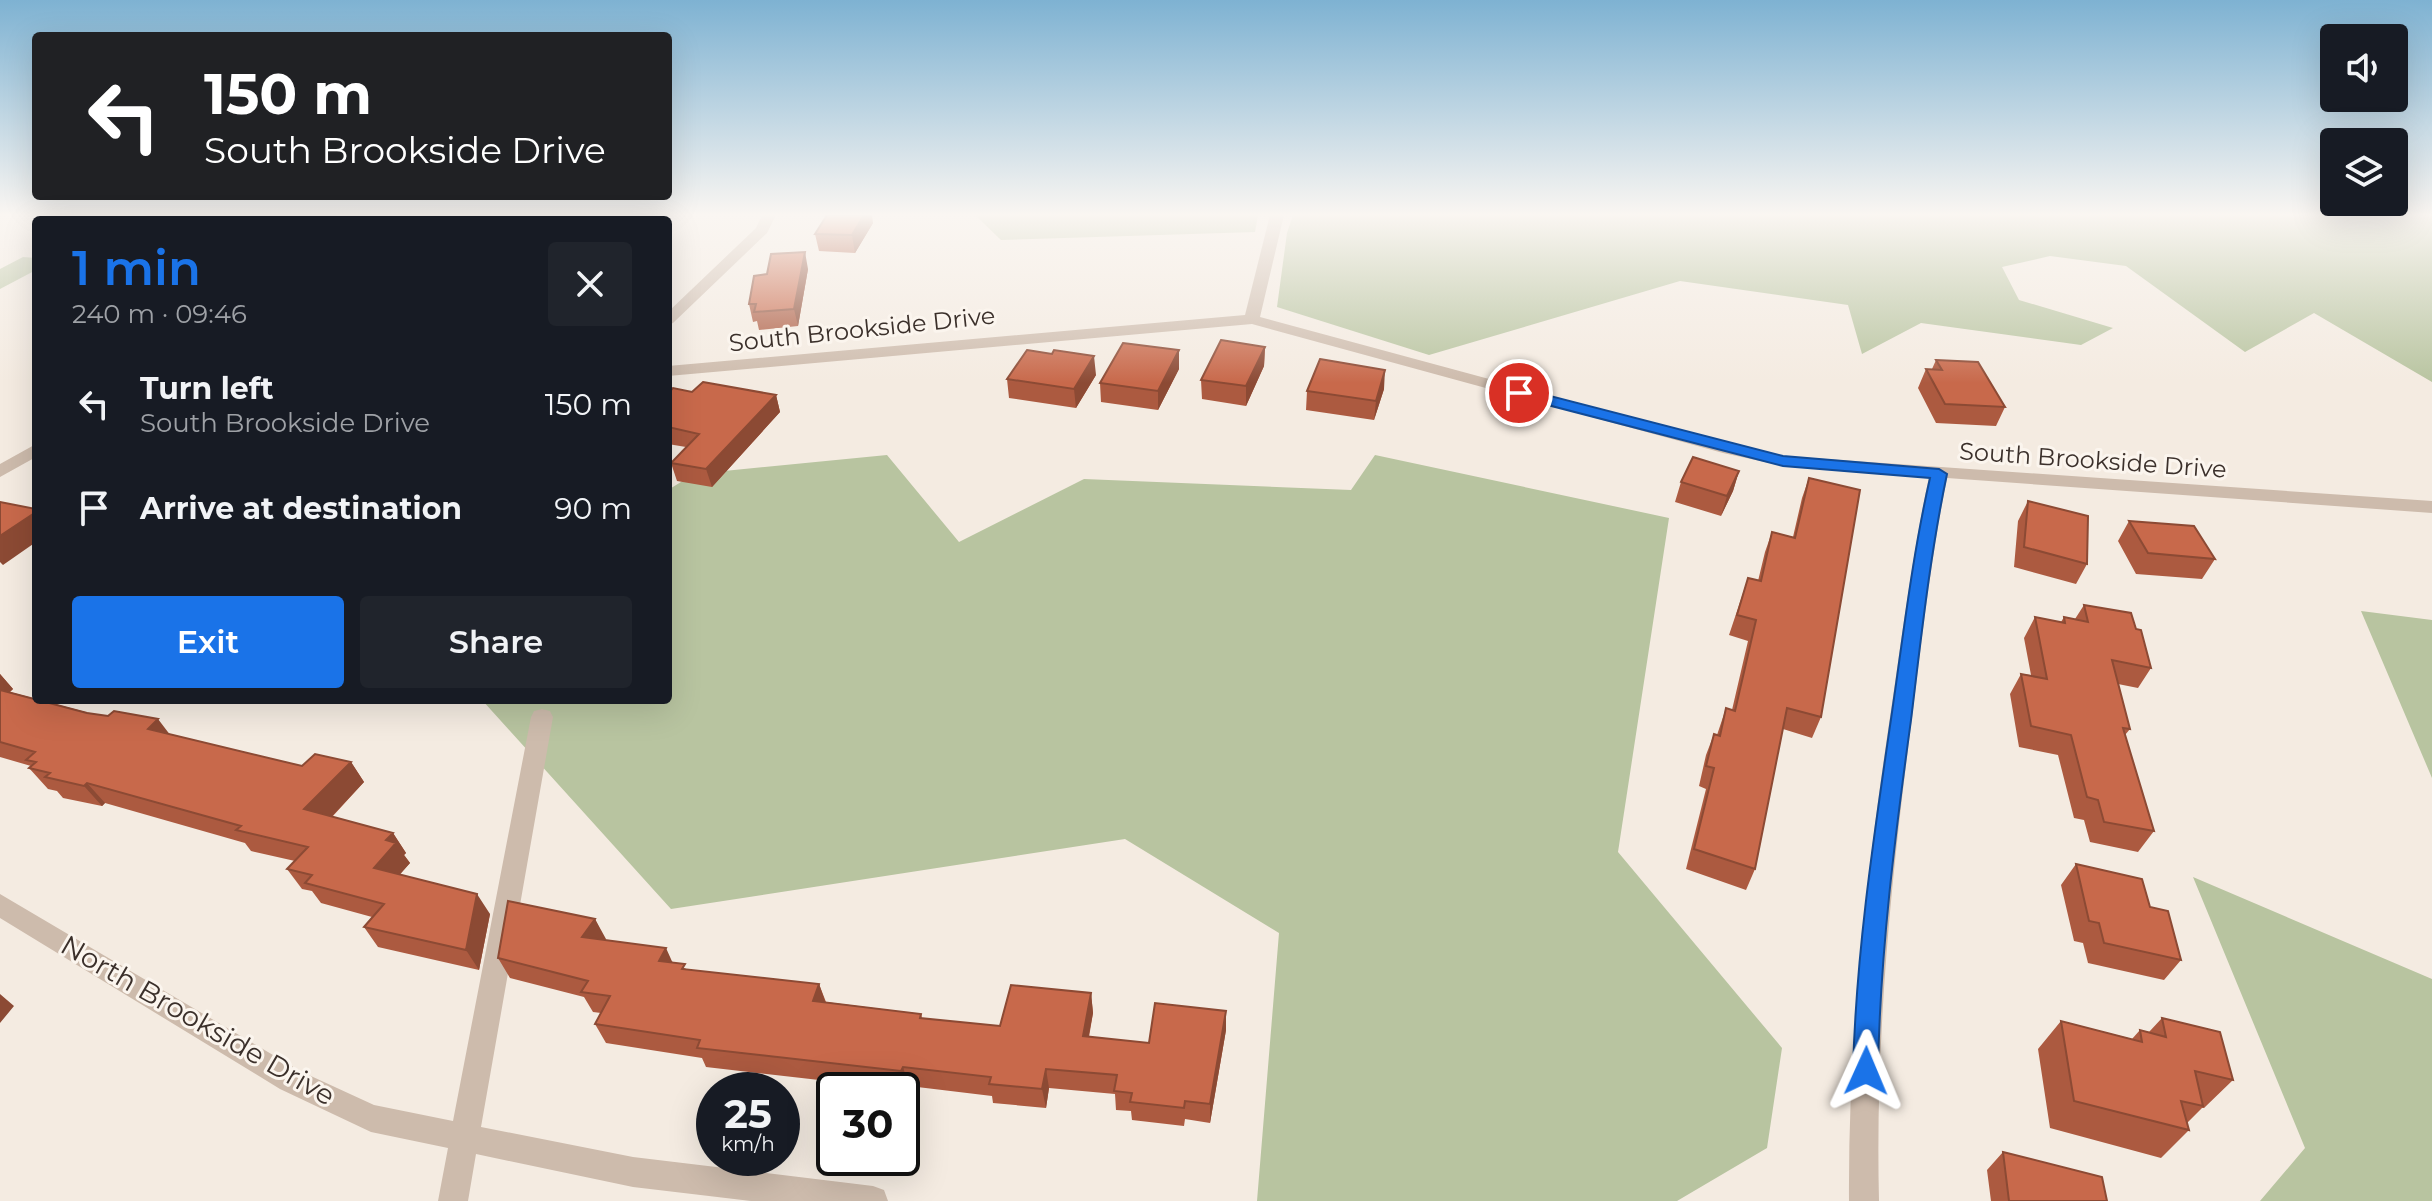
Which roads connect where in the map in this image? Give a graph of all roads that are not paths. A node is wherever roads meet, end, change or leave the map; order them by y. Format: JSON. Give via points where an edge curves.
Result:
{"nodes":[{"id":1,"x":719,"y":271,"type":"edge"},
{"id":2,"x":1264,"y":271,"type":"edge"},
{"id":3,"x":672,"y":316,"type":"edge"},
{"id":4,"x":1252,"y":319,"type":"junction"},
{"id":5,"x":672,"y":371,"type":"edge"},
{"id":6,"x":32,"y":452,"type":"edge"},
{"id":7,"x":0,"y":472,"type":"edge"},
{"id":8,"x":1939,"y":474,"type":"junction"},
{"id":9,"x":2432,"y":507,"type":"edge"},
{"id":10,"x":542,"y":717,"type":"dead end"},
{"id":11,"x":0,"y":905,"type":"edge"},
{"id":12,"x":465,"y":1137,"type":"junction"},
{"id":13,"x":453,"y":1201,"type":"edge"},
{"id":14,"x":873,"y":1201,"type":"edge"},
{"id":15,"x":1864,"y":1201,"type":"edge"}],
"edges":[{"from":1,"to":3,"type":"street"},
{"from":2,"to":4,"type":"street"},
{"from":4,"to":5,"type":"street","name":"South Brookside Drive"},
{"from":4,"to":8,"type":"street","name":"South Brookside Drive","via":[[1723,448],[1783,461]]},
{"from":6,"to":7,"type":"street"},
{"from":8,"to":9,"type":"street","name":"South Brookside Drive"},
{"from":8,"to":15,"type":"street","via":[[1892,779],[1867,1011]]},
{"from":10,"to":12,"type":"street"},
{"from":11,"to":12,"type":"street","name":"North Brookside Drive","via":[[290,1080],[371,1118]]},
{"from":12,"to":13,"type":"street"},
{"from":12,"to":14,"type":"street","name":"North Brookside Drive","via":[[633,1172]]}]}
